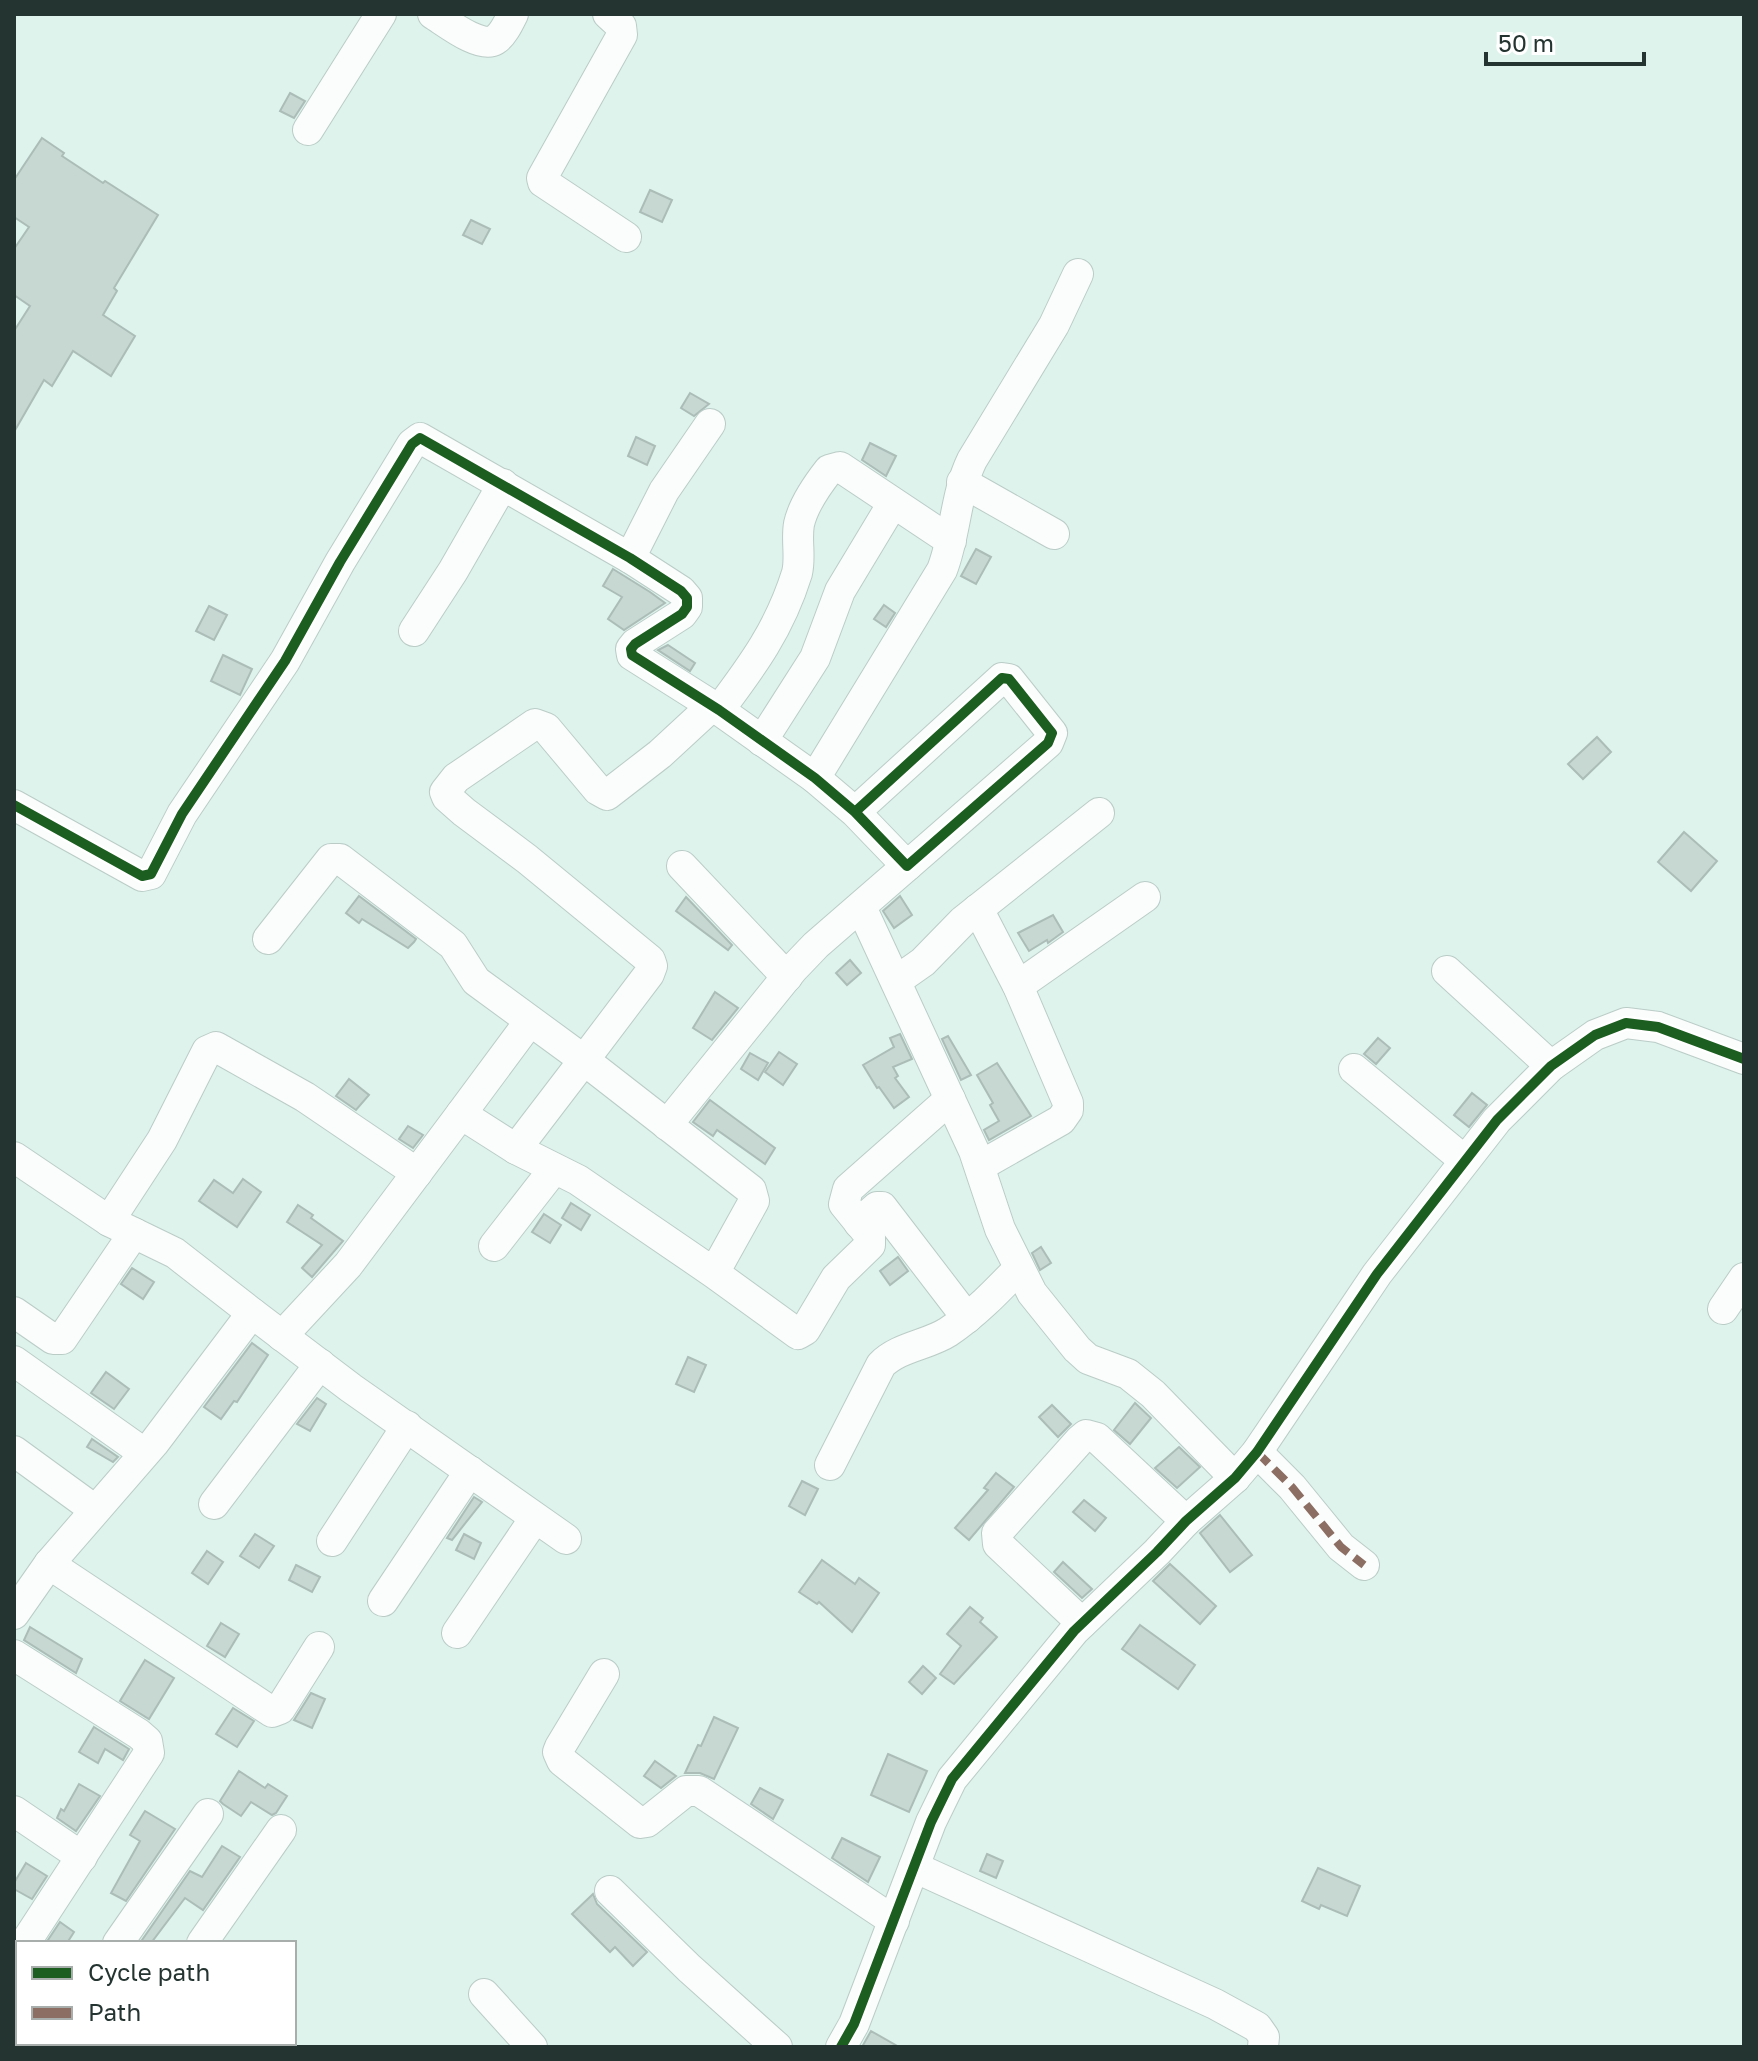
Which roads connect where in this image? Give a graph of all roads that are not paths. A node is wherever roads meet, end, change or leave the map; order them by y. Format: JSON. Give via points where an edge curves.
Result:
{"nodes":[{"id":1,"x":381,"y":14,"type":"edge"},
{"id":2,"x":433,"y":14,"type":"edge"},
{"id":3,"x":513,"y":14,"type":"edge"},
{"id":4,"x":608,"y":14,"type":"edge"},
{"id":5,"x":308,"y":130,"type":"dead end"},
{"id":6,"x":626,"y":237,"type":"dead end"},
{"id":7,"x":1078,"y":274,"type":"dead end"},
{"id":8,"x":710,"y":424,"type":"dead end"},
{"id":9,"x":962,"y":482,"type":"junction"},
{"id":10,"x":503,"y":484,"type":"junction"},
{"id":11,"x":893,"y":503,"type":"junction"},
{"id":12,"x":1054,"y":534,"type":"dead end"},
{"id":13,"x":951,"y":541,"type":"junction"},
{"id":14,"x":630,"y":558,"type":"junction"},
{"id":15,"x":414,"y":631,"type":"dead end"},
{"id":16,"x":715,"y":708,"type":"junction"},
{"id":17,"x":762,"y":741,"type":"junction"},
{"id":18,"x":815,"y":778,"type":"junction"},
{"id":19,"x":14,"y":805,"type":"edge"},
{"id":20,"x":855,"y":812,"type":"junction"},
{"id":21,"x":1099,"y":813,"type":"dead end"},
{"id":22,"x":682,"y":866,"type":"dead end"},
{"id":23,"x":907,"y":866,"type":"junction"},
{"id":24,"x":1145,"y":897,"type":"dead end"},
{"id":25,"x":861,"y":907,"type":"junction"},
{"id":26,"x":978,"y":909,"type":"junction"},
{"id":27,"x":268,"y":939,"type":"dead end"},
{"id":28,"x":1447,"y":971,"type":"dead end"},
{"id":29,"x":787,"y":977,"type":"junction"},
{"id":30,"x":896,"y":981,"type":"junction"},
{"id":31,"x":1018,"y":986,"type":"junction"},
{"id":32,"x":530,"y":1021,"type":"junction"},
{"id":33,"x":1744,"y":1059,"type":"edge"},
{"id":34,"x":584,"y":1060,"type":"junction"},
{"id":35,"x":1551,"y":1066,"type":"junction"},
{"id":36,"x":1354,"y":1069,"type":"dead end"},
{"id":37,"x":950,"y":1099,"type":"junction"},
{"id":38,"x":461,"y":1114,"type":"junction"},
{"id":39,"x":667,"y":1125,"type":"junction"},
{"id":40,"x":516,"y":1149,"type":"junction"},
{"id":41,"x":14,"y":1157,"type":"edge"},
{"id":42,"x":1464,"y":1160,"type":"junction"},
{"id":43,"x":980,"y":1166,"type":"junction"},
{"id":44,"x":554,"y":1169,"type":"junction"},
{"id":45,"x":417,"y":1173,"type":"junction"},
{"id":46,"x":859,"y":1223,"type":"junction"},
{"id":47,"x":121,"y":1227,"type":"junction"},
{"id":48,"x":494,"y":1246,"type":"dead end"},
{"id":49,"x":1019,"y":1268,"type":"junction"},
{"id":50,"x":714,"y":1273,"type":"junction"},
{"id":51,"x":1744,"y":1278,"type":"edge"},
{"id":52,"x":1723,"y":1309,"type":"dead end"},
{"id":53,"x":14,"y":1312,"type":"edge"},
{"id":54,"x":252,"y":1313,"type":"junction"},
{"id":55,"x":967,"y":1318,"type":"junction"},
{"id":56,"x":282,"y":1336,"type":"junction"},
{"id":57,"x":14,"y":1361,"type":"edge"},
{"id":58,"x":320,"y":1364,"type":"junction"},
{"id":59,"x":407,"y":1426,"type":"junction"},
{"id":60,"x":14,"y":1451,"type":"edge"},
{"id":61,"x":1257,"y":1452,"type":"junction"},
{"id":62,"x":144,"y":1453,"type":"junction"},
{"id":63,"x":830,"y":1465,"type":"dead end"},
{"id":64,"x":470,"y":1471,"type":"junction"},
{"id":65,"x":1235,"y":1478,"type":"junction"},
{"id":66,"x":214,"y":1504,"type":"dead end"},
{"id":67,"x":95,"y":1510,"type":"junction"},
{"id":68,"x":535,"y":1518,"type":"junction"},
{"id":69,"x":1186,"y":1521,"type":"junction"},
{"id":70,"x":566,"y":1539,"type":"dead end"},
{"id":71,"x":332,"y":1541,"type":"dead end"},
{"id":72,"x":49,"y":1564,"type":"junction"},
{"id":73,"x":1364,"y":1565,"type":"dead end"},
{"id":74,"x":383,"y":1601,"type":"dead end"},
{"id":75,"x":14,"y":1614,"type":"edge"},
{"id":76,"x":1082,"y":1623,"type":"junction"},
{"id":77,"x":457,"y":1633,"type":"dead end"},
{"id":78,"x":319,"y":1647,"type":"dead end"},
{"id":79,"x":14,"y":1655,"type":"edge"},
{"id":80,"x":604,"y":1674,"type":"dead end"},
{"id":81,"x":14,"y":1811,"type":"edge"},
{"id":82,"x":208,"y":1814,"type":"dead end"},
{"id":83,"x":281,"y":1830,"type":"dead end"},
{"id":84,"x":82,"y":1857,"type":"junction"},
{"id":85,"x":914,"y":1867,"type":"junction"},
{"id":86,"x":610,"y":1891,"type":"dead end"},
{"id":87,"x":894,"y":1921,"type":"junction"},
{"id":88,"x":26,"y":1941,"type":"edge"},
{"id":89,"x":119,"y":1941,"type":"edge"},
{"id":90,"x":203,"y":1941,"type":"edge"},
{"id":91,"x":484,"y":1994,"type":"dead end"},
{"id":92,"x":532,"y":2047,"type":"edge"},
{"id":93,"x":777,"y":2047,"type":"edge"},
{"id":94,"x":841,"y":2047,"type":"edge"},
{"id":95,"x":1263,"y":2047,"type":"edge"}],
"edges":[{"from":1,"to":5,"type":"street"},
{"from":2,"to":3,"type":"street","via":[[487,43],[496,40]]},
{"from":4,"to":6,"type":"street","via":[[621,26],[622,35],[542,178]]},
{"from":7,"to":9,"type":"street"},
{"from":8,"to":14,"type":"street","via":[[664,491]]},
{"from":9,"to":12,"type":"street"},
{"from":9,"to":13,"type":"street"},
{"from":10,"to":14,"type":"street"},
{"from":10,"to":15,"type":"street"},
{"from":10,"to":19,"type":"street","via":[[424,438],[415,440],[285,661],[182,814],[147,877]]},
{"from":11,"to":13,"type":"street"},
{"from":11,"to":16,"type":"street","via":[[840,467],[825,474],[799,525],[798,568],[773,633],[760,657]]},
{"from":11,"to":17,"type":"street","via":[[840,591],[815,658]]},
{"from":13,"to":18,"type":"street","via":[[942,570]]},
{"from":14,"to":16,"type":"street","via":[[687,598],[682,614],[635,644],[632,655]]},
{"from":16,"to":17,"type":"street"},
{"from":16,"to":34,"type":"street","via":[[607,795],[546,728],[535,724],[456,778],[445,792],[650,960],[649,974]]},
{"from":17,"to":18,"type":"street"},
{"from":18,"to":20,"type":"street"},
{"from":20,"to":23,"type":"street"},
{"from":20,"to":23,"type":"street","via":[[1002,678],[1009,679],[1051,738]]},
{"from":21,"to":26,"type":"street"},
{"from":22,"to":29,"type":"street"},
{"from":23,"to":25,"type":"street"},
{"from":24,"to":31,"type":"street"},
{"from":25,"to":29,"type":"street"},
{"from":25,"to":30,"type":"street"},
{"from":26,"to":30,"type":"street"},
{"from":26,"to":31,"type":"street"},
{"from":27,"to":32,"type":"street","via":[[331,859],[340,859],[453,945],[476,981]]},
{"from":28,"to":35,"type":"street"},
{"from":29,"to":39,"type":"street"},
{"from":30,"to":37,"type":"street"},
{"from":31,"to":43,"type":"street","via":[[1068,1110],[1061,1120]]},
{"from":32,"to":34,"type":"street"},
{"from":32,"to":38,"type":"street"},
{"from":33,"to":35,"type":"street","via":[[1658,1027],[1626,1023],[1595,1035]]},
{"from":34,"to":39,"type":"street"},
{"from":34,"to":40,"type":"street"},
{"from":35,"to":42,"type":"street"},
{"from":36,"to":42,"type":"street"},
{"from":37,"to":43,"type":"street"},
{"from":37,"to":46,"type":"street","via":[[848,1189],[844,1204]]},
{"from":38,"to":40,"type":"street"},
{"from":38,"to":45,"type":"street"},
{"from":39,"to":50,"type":"street","via":[[754,1196]]},
{"from":40,"to":44,"type":"street"},
{"from":41,"to":47,"type":"street"},
{"from":42,"to":61,"type":"street","via":[[1377,1274]]},
{"from":43,"to":49,"type":"street"},
{"from":44,"to":48,"type":"street"},
{"from":44,"to":50,"type":"street"},
{"from":45,"to":47,"type":"street","via":[[305,1097],[216,1047],[207,1051]]},
{"from":45,"to":56,"type":"street","via":[[348,1265]]},
{"from":46,"to":50,"type":"street","via":[[870,1236],[870,1245],[836,1278],[802,1333]]},
{"from":46,"to":55,"type":"street","via":[[882,1207]]},
{"from":47,"to":53,"type":"street","via":[[62,1339],[53,1339]]},
{"from":47,"to":54,"type":"street","via":[[175,1253]]},
{"from":49,"to":55,"type":"street"},
{"from":49,"to":65,"type":"street","via":[[1077,1349],[1088,1359],[1128,1374],[1153,1394]]},
{"from":51,"to":52,"type":"street"},
{"from":54,"to":56,"type":"street"},
{"from":54,"to":62,"type":"street"},
{"from":55,"to":63,"type":"street","via":[[881,1365]]},
{"from":56,"to":58,"type":"street"},
{"from":57,"to":62,"type":"street"},
{"from":58,"to":59,"type":"street"},
{"from":58,"to":66,"type":"street"},
{"from":59,"to":64,"type":"street"},
{"from":59,"to":71,"type":"street"},
{"from":60,"to":67,"type":"street"},
{"from":61,"to":65,"type":"street"},
{"from":61,"to":73,"type":"street","via":[[1341,1547]]},
{"from":62,"to":67,"type":"street"},
{"from":64,"to":68,"type":"street"},
{"from":64,"to":74,"type":"street"},
{"from":65,"to":69,"type":"street"},
{"from":67,"to":72,"type":"street"},
{"from":68,"to":70,"type":"street"},
{"from":68,"to":77,"type":"street"},
{"from":69,"to":76,"type":"street"},
{"from":69,"to":76,"type":"street","via":[[1097,1438],[1086,1435],[1080,1440],[996,1539]]},
{"from":72,"to":75,"type":"street"},
{"from":72,"to":78,"type":"street","via":[[272,1712],[280,1709]]},
{"from":76,"to":85,"type":"street","via":[[952,1779]]},
{"from":79,"to":84,"type":"street","via":[[147,1741],[145,1761]]},
{"from":80,"to":87,"type":"street","via":[[560,1747],[562,1761],[640,1823],[686,1791],[699,1791]]},
{"from":81,"to":84,"type":"street"},
{"from":82,"to":89,"type":"street"},
{"from":83,"to":90,"type":"street"},
{"from":84,"to":88,"type":"street"},
{"from":85,"to":87,"type":"street"},
{"from":85,"to":95,"type":"street","via":[[1215,2004],[1257,2027]]},
{"from":86,"to":93,"type":"street"},
{"from":87,"to":94,"type":"street"},
{"from":91,"to":92,"type":"street"}]}
